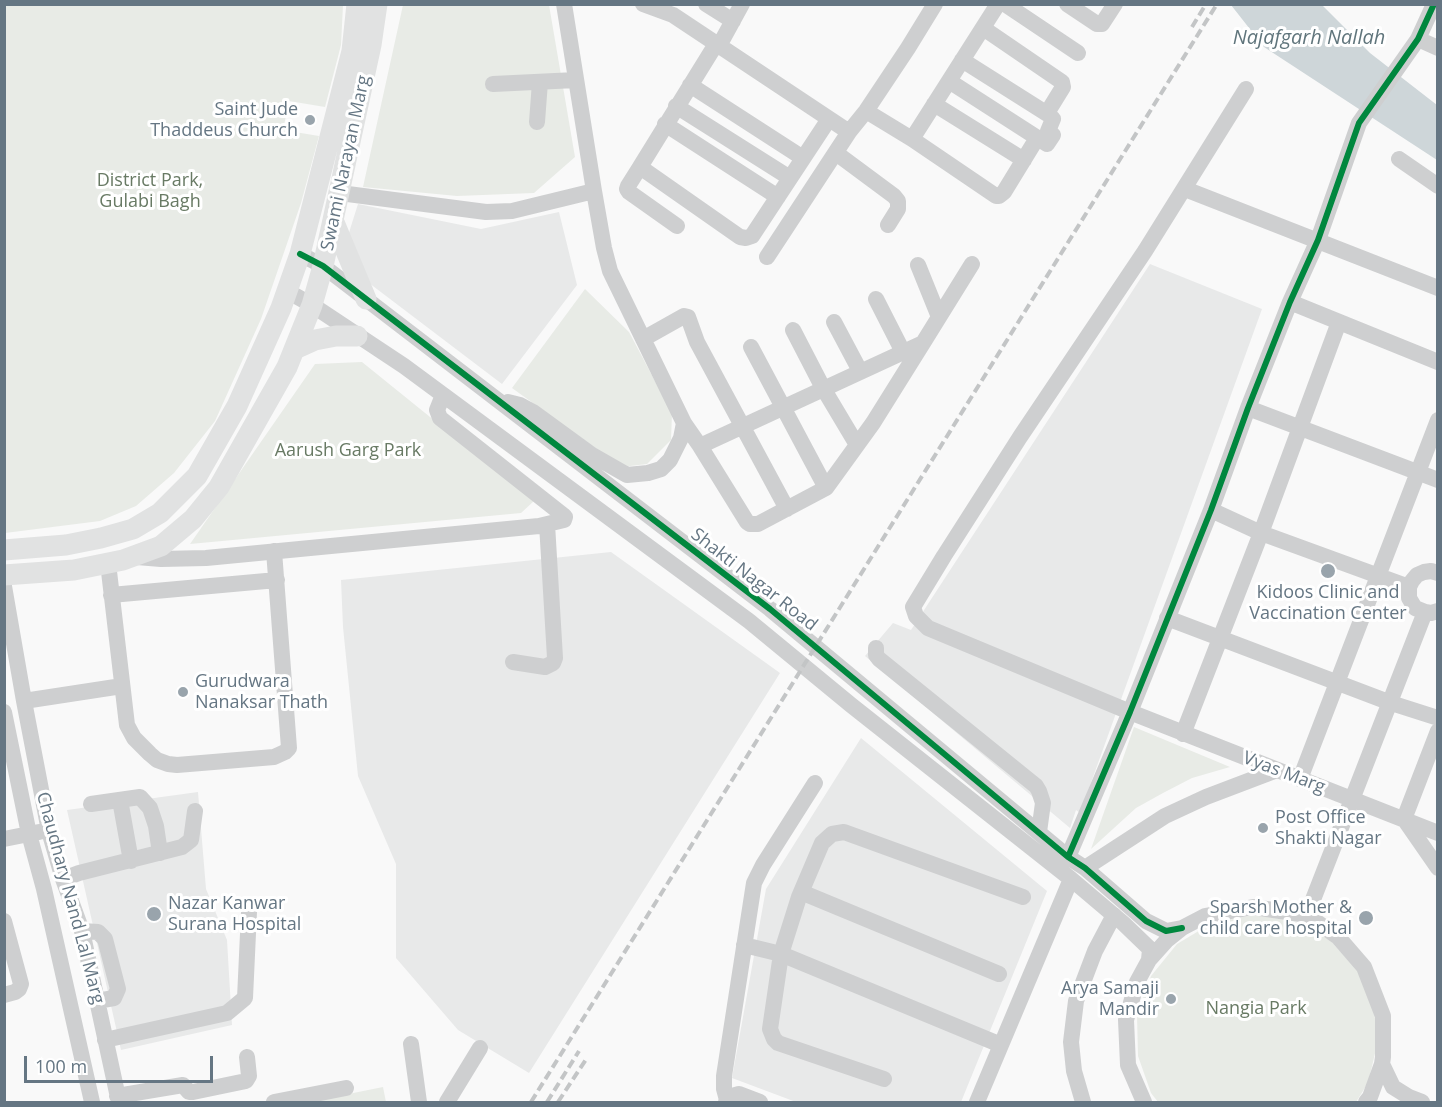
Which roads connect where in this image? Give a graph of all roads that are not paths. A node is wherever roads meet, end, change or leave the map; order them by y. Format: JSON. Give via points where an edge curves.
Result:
{"nodes":[{"id":1,"x":357,"y":4,"type":"edge"},
{"id":2,"x":377,"y":4,"type":"edge"},
{"id":3,"x":564,"y":4,"type":"edge"},
{"id":4,"x":643,"y":4,"type":"edge"},
{"id":5,"x":706,"y":4,"type":"edge"},
{"id":6,"x":741,"y":4,"type":"edge"},
{"id":7,"x":935,"y":4,"type":"edge"},
{"id":8,"x":998,"y":4,"type":"edge"},
{"id":9,"x":1005,"y":4,"type":"edge"},
{"id":10,"x":1067,"y":4,"type":"edge"},
{"id":11,"x":1114,"y":4,"type":"edge"},
{"id":12,"x":1434,"y":4,"type":"edge"},
{"id":13,"x":733,"y":21,"type":"junction"},
{"id":14,"x":983,"y":28,"type":"junction"},
{"id":15,"x":1418,"y":39,"type":"junction"},
{"id":16,"x":718,"y":45,"type":"junction"},
{"id":17,"x":1437,"y":48,"type":"edge"},
{"id":18,"x":1078,"y":53,"type":"dead end"},
{"id":19,"x":962,"y":60,"type":"junction"},
{"id":20,"x":576,"y":80,"type":"junction"},
{"id":21,"x":949,"y":81,"type":"junction"},
{"id":22,"x":540,"y":82,"type":"junction"},
{"id":23,"x":493,"y":84,"type":"dead end"},
{"id":24,"x":690,"y":85,"type":"junction"},
{"id":25,"x":1246,"y":89,"type":"dead end"},
{"id":26,"x":934,"y":104,"type":"junction"},
{"id":27,"x":676,"y":106,"type":"junction"},
{"id":28,"x":866,"y":111,"type":"junction"},
{"id":29,"x":1047,"y":113,"type":"junction"},
{"id":30,"x":829,"y":119,"type":"junction"},
{"id":31,"x":537,"y":122,"type":"dead end"},
{"id":32,"x":665,"y":124,"type":"junction"},
{"id":33,"x":849,"y":132,"type":"junction"},
{"id":34,"x":1036,"y":137,"type":"junction"},
{"id":35,"x":912,"y":139,"type":"junction"},
{"id":36,"x":836,"y":153,"type":"junction"},
{"id":37,"x":803,"y":158,"type":"junction"},
{"id":38,"x":1399,"y":159,"type":"dead end"},
{"id":39,"x":1024,"y":160,"type":"junction"},
{"id":40,"x":640,"y":167,"type":"junction"},
{"id":41,"x":790,"y":178,"type":"junction"},
{"id":42,"x":1437,"y":186,"type":"edge"},
{"id":43,"x":1185,"y":189,"type":"junction"},
{"id":44,"x":594,"y":191,"type":"junction"},
{"id":45,"x":340,"y":193,"type":"junction"},
{"id":46,"x":778,"y":197,"type":"junction"},
{"id":47,"x":333,"y":220,"type":"junction"},
{"id":48,"x":888,"y":225,"type":"dead end"},
{"id":49,"x":677,"y":226,"type":"dead end"},
{"id":50,"x":1318,"y":240,"type":"junction"},
{"id":51,"x":300,"y":254,"type":"junction"},
{"id":52,"x":767,"y":257,"type":"dead end"},
{"id":53,"x":972,"y":264,"type":"dead end"},
{"id":54,"x":918,"y":265,"type":"dead end"},
{"id":55,"x":323,"y":266,"type":"junction"},
{"id":56,"x":1437,"y":288,"type":"edge"},
{"id":57,"x":287,"y":291,"type":"junction"},
{"id":58,"x":366,"y":299,"type":"junction"},
{"id":59,"x":876,"y":299,"type":"dead end"},
{"id":60,"x":1290,"y":302,"type":"junction"},
{"id":61,"x":312,"y":305,"type":"junction"},
{"id":62,"x":939,"y":317,"type":"junction"},
{"id":63,"x":834,"y":322,"type":"dead end"},
{"id":64,"x":1339,"y":322,"type":"junction"},
{"id":65,"x":793,"y":330,"type":"dead end"},
{"id":66,"x":357,"y":336,"type":"junction"},
{"id":67,"x":643,"y":339,"type":"junction"},
{"id":68,"x":923,"y":343,"type":"junction"},
{"id":69,"x":751,"y":347,"type":"dead end"},
{"id":70,"x":295,"y":349,"type":"junction"},
{"id":71,"x":903,"y":352,"type":"junction"},
{"id":72,"x":1437,"y":362,"type":"edge"},
{"id":73,"x":860,"y":371,"type":"junction"},
{"id":74,"x":824,"y":388,"type":"junction"},
{"id":75,"x":443,"y":395,"type":"junction"},
{"id":76,"x":497,"y":400,"type":"junction"},
{"id":77,"x":783,"y":407,"type":"junction"},
{"id":78,"x":1248,"y":408,"type":"junction"},
{"id":79,"x":1437,"y":420,"type":"edge"},
{"id":80,"x":684,"y":423,"type":"junction"},
{"id":81,"x":742,"y":426,"type":"junction"},
{"id":82,"x":1299,"y":428,"type":"junction"},
{"id":83,"x":857,"y":445,"type":"junction"},
{"id":84,"x":700,"y":446,"type":"junction"},
{"id":85,"x":1417,"y":473,"type":"junction"},
{"id":86,"x":1437,"y":480,"type":"edge"},
{"id":87,"x":826,"y":488,"type":"junction"},
{"id":88,"x":787,"y":508,"type":"junction"},
{"id":89,"x":1211,"y":510,"type":"junction"},
{"id":90,"x":547,"y":524,"type":"junction"},
{"id":91,"x":1261,"y":532,"type":"junction"},
{"id":92,"x":4,"y":550,"type":"edge"},
{"id":93,"x":274,"y":551,"type":"junction"},
{"id":94,"x":133,"y":556,"type":"junction"},
{"id":95,"x":108,"y":563,"type":"junction"},
{"id":96,"x":1437,"y":573,"type":"edge"},
{"id":97,"x":4,"y":575,"type":"edge"},
{"id":98,"x":1377,"y":576,"type":"junction"},
{"id":99,"x":277,"y":580,"type":"junction"},
{"id":100,"x":4,"y":586,"type":"edge"},
{"id":101,"x":1409,"y":587,"type":"junction"},
{"id":102,"x":111,"y":595,"type":"junction"},
{"id":103,"x":1431,"y":612,"type":"edge"},
{"id":104,"x":1167,"y":618,"type":"junction"},
{"id":105,"x":1219,"y":638,"type":"junction"},
{"id":106,"x":876,"y":648,"type":"dead end"},
{"id":107,"x":513,"y":662,"type":"dead end"},
{"id":108,"x":1337,"y":681,"type":"junction"},
{"id":109,"x":122,"y":686,"type":"junction"},
{"id":110,"x":24,"y":701,"type":"junction"},
{"id":111,"x":1391,"y":702,"type":"junction"},
{"id":112,"x":4,"y":712,"type":"edge"},
{"id":113,"x":1130,"y":712,"type":"junction"},
{"id":114,"x":1437,"y":718,"type":"edge"},
{"id":115,"x":1437,"y":731,"type":"edge"},
{"id":116,"x":1183,"y":734,"type":"junction"},
{"id":117,"x":1277,"y":770,"type":"junction"},
{"id":118,"x":1300,"y":779,"type":"junction"},
{"id":119,"x":815,"y":783,"type":"dead end"},
{"id":120,"x":120,"y":800,"type":"junction"},
{"id":121,"x":1353,"y":800,"type":"junction"},
{"id":122,"x":91,"y":804,"type":"dead end"},
{"id":123,"x":195,"y":811,"type":"dead end"},
{"id":124,"x":1404,"y":819,"type":"junction"},
{"id":125,"x":49,"y":831,"type":"junction"},
{"id":126,"x":1039,"y":832,"type":"junction"},
{"id":127,"x":1437,"y":833,"type":"edge"},
{"id":128,"x":29,"y":834,"type":"junction"},
{"id":129,"x":4,"y":840,"type":"edge"},
{"id":130,"x":160,"y":853,"type":"junction"},
{"id":131,"x":1068,"y":857,"type":"junction"},
{"id":132,"x":131,"y":861,"type":"junction"},
{"id":133,"x":1085,"y":868,"type":"junction"},
{"id":134,"x":1437,"y":868,"type":"edge"},
{"id":135,"x":63,"y":879,"type":"junction"},
{"id":136,"x":1071,"y":879,"type":"junction"},
{"id":137,"x":801,"y":892,"type":"junction"},
{"id":138,"x":1023,"y":897,"type":"dead end"},
{"id":139,"x":249,"y":912,"type":"dead end"},
{"id":140,"x":1114,"y":915,"type":"junction"},
{"id":141,"x":1307,"y":915,"type":"junction"},
{"id":142,"x":4,"y":921,"type":"edge"},
{"id":143,"x":1182,"y":928,"type":"junction"},
{"id":144,"x":82,"y":931,"type":"junction"},
{"id":145,"x":744,"y":945,"type":"junction"},
{"id":146,"x":781,"y":954,"type":"junction"},
{"id":147,"x":1149,"y":960,"type":"junction"},
{"id":148,"x":999,"y":974,"type":"dead end"},
{"id":149,"x":4,"y":995,"type":"edge"},
{"id":150,"x":97,"y":1001,"type":"junction"},
{"id":151,"x":105,"y":1040,"type":"junction"},
{"id":152,"x":411,"y":1044,"type":"dead end"},
{"id":153,"x":1001,"y":1045,"type":"junction"},
{"id":154,"x":480,"y":1048,"type":"dead end"},
{"id":155,"x":247,"y":1057,"type":"dead end"},
{"id":156,"x":1382,"y":1064,"type":"junction"},
{"id":157,"x":884,"y":1079,"type":"dead end"},
{"id":158,"x":346,"y":1088,"type":"dead end"},
{"id":159,"x":118,"y":1099,"type":"edge"},
{"id":160,"x":726,"y":1101,"type":"edge"},
{"id":161,"x":92,"y":1102,"type":"edge"},
{"id":162,"x":274,"y":1102,"type":"edge"},
{"id":163,"x":419,"y":1102,"type":"edge"},
{"id":164,"x":447,"y":1102,"type":"edge"},
{"id":165,"x":759,"y":1102,"type":"edge"},
{"id":166,"x":977,"y":1102,"type":"edge"},
{"id":167,"x":1083,"y":1102,"type":"edge"},
{"id":168,"x":1144,"y":1102,"type":"edge"},
{"id":169,"x":1366,"y":1102,"type":"edge"},
{"id":170,"x":1422,"y":1102,"type":"edge"}],
"edges":[{"from":1,"to":51,"type":"main road","name":"Swami Narayan Marg","via":[[352,51]]},
{"from":2,"to":45,"type":"main road","name":"Swami Narayan Marg"},
{"from":3,"to":20,"type":"street"},
{"from":4,"to":16,"type":"street","via":[[673,15]]},
{"from":5,"to":13,"type":"street"},
{"from":6,"to":13,"type":"street"},
{"from":7,"to":28,"type":"street"},
{"from":8,"to":14,"type":"street"},
{"from":9,"to":18,"type":"street"},
{"from":10,"to":11,"type":"street","via":[[1097,24],[1102,24]]},
{"from":12,"to":15,"type":"street"},
{"from":13,"to":16,"type":"street"},
{"from":14,"to":19,"type":"street"},
{"from":14,"to":29,"type":"street","via":[[1062,82],[1064,87]]},
{"from":15,"to":17,"type":"street"},
{"from":15,"to":50,"type":"street","via":[[1359,123]]},
{"from":16,"to":24,"type":"street"},
{"from":16,"to":30,"type":"street"},
{"from":19,"to":21,"type":"street"},
{"from":19,"to":29,"type":"street"},
{"from":20,"to":22,"type":"street"},
{"from":20,"to":44,"type":"street"},
{"from":21,"to":26,"type":"street"},
{"from":21,"to":34,"type":"street"},
{"from":22,"to":23,"type":"street"},
{"from":22,"to":31,"type":"street"},
{"from":24,"to":27,"type":"street"},
{"from":24,"to":37,"type":"street"},
{"from":25,"to":43,"type":"street"},
{"from":26,"to":35,"type":"street"},
{"from":26,"to":39,"type":"street"},
{"from":27,"to":32,"type":"street"},
{"from":27,"to":41,"type":"street"},
{"from":28,"to":33,"type":"street"},
{"from":28,"to":35,"type":"street"},
{"from":29,"to":34,"type":"street","via":[[1053,119],[1048,131],[1053,135],[1047,144]]},
{"from":30,"to":33,"type":"street"},
{"from":30,"to":37,"type":"street"},
{"from":32,"to":40,"type":"street"},
{"from":32,"to":46,"type":"street"},
{"from":33,"to":36,"type":"street"},
{"from":34,"to":39,"type":"street"},
{"from":35,"to":39,"type":"street","via":[[996,196],[1004,192]]},
{"from":36,"to":48,"type":"street","via":[[898,201],[898,209]]},
{"from":36,"to":52,"type":"street"},
{"from":37,"to":41,"type":"street"},
{"from":38,"to":42,"type":"street"},
{"from":40,"to":46,"type":"street","via":[[740,237],[752,236]]},
{"from":40,"to":49,"type":"street","via":[[627,189]]},
{"from":41,"to":46,"type":"street"},
{"from":43,"to":50,"type":"street"},
{"from":43,"to":113,"type":"street","name":"Vyas Marg","via":[[1020,437],[914,607],[916,616],[928,628]]},
{"from":44,"to":45,"type":"street","via":[[512,211],[492,212]]},
{"from":44,"to":67,"type":"street","via":[[610,271]]},
{"from":45,"to":47,"type":"main road","name":"Swami Narayan Marg"},
{"from":47,"to":55,"type":"main road","name":"Swami Narayan Marg"},
{"from":47,"to":58,"type":"main road"},
{"from":50,"to":56,"type":"street"},
{"from":50,"to":60,"type":"street"},
{"from":51,"to":55,"type":"street","name":"Shakti Nagar Road"},
{"from":51,"to":57,"type":"main road","name":"Swami Narayan Marg"},
{"from":53,"to":62,"type":"street"},
{"from":54,"to":62,"type":"street"},
{"from":55,"to":58,"type":"street","name":"Shakti Nagar Road"},
{"from":55,"to":61,"type":"main road","name":"Swami Narayan Marg"},
{"from":57,"to":61,"type":"street","name":"Shakti Nagar Road"},
{"from":57,"to":92,"type":"main road","name":"Swami Narayan Marg","via":[[237,406],[197,476],[160,513],[133,529],[101,538]]},
{"from":58,"to":76,"type":"street","name":"Shakti Nagar Road"},
{"from":59,"to":71,"type":"street"},
{"from":60,"to":64,"type":"street"},
{"from":60,"to":78,"type":"street"},
{"from":61,"to":66,"type":"street","name":"Shakti Nagar Road"},
{"from":61,"to":70,"type":"main road","name":"Swami Narayan Marg"},
{"from":62,"to":68,"type":"street"},
{"from":63,"to":73,"type":"street"},
{"from":64,"to":72,"type":"street"},
{"from":64,"to":82,"type":"street"},
{"from":65,"to":74,"type":"street"},
{"from":66,"to":70,"type":"main road","via":[[315,340]]},
{"from":66,"to":75,"type":"street","name":"Shakti Nagar Road"},
{"from":67,"to":80,"type":"street"},
{"from":67,"to":81,"type":"street","via":[[688,317],[697,342]]},
{"from":68,"to":71,"type":"street"},
{"from":68,"to":83,"type":"street"},
{"from":69,"to":77,"type":"street"},
{"from":70,"to":94,"type":"main road","name":"Swami Narayan Marg","via":[[219,487],[193,519],[161,546]]},
{"from":71,"to":73,"type":"street"},
{"from":73,"to":74,"type":"street"},
{"from":74,"to":77,"type":"street"},
{"from":74,"to":83,"type":"street"},
{"from":75,"to":90,"type":"street","via":[[437,410],[440,418],[565,517],[561,522]]},
{"from":75,"to":136,"type":"street","name":"Shakti Nagar Road","via":[[749,621]]},
{"from":76,"to":80,"type":"street","via":[[533,411],[592,455],[627,475],[661,469],[681,438]]},
{"from":76,"to":126,"type":"street","name":"Shakti Nagar Road","via":[[770,609]]},
{"from":77,"to":81,"type":"street"},
{"from":77,"to":87,"type":"street"},
{"from":78,"to":82,"type":"street"},
{"from":78,"to":89,"type":"street"},
{"from":79,"to":85,"type":"street"},
{"from":80,"to":84,"type":"street"},
{"from":81,"to":84,"type":"street"},
{"from":81,"to":88,"type":"street"},
{"from":82,"to":85,"type":"street"},
{"from":82,"to":91,"type":"street"},
{"from":83,"to":87,"type":"street"},
{"from":84,"to":88,"type":"street","via":[[747,522],[758,524]]},
{"from":85,"to":86,"type":"street"},
{"from":85,"to":98,"type":"street"},
{"from":87,"to":88,"type":"street"},
{"from":89,"to":91,"type":"street"},
{"from":89,"to":104,"type":"street"},
{"from":90,"to":93,"type":"street"},
{"from":90,"to":107,"type":"street","via":[[555,658],[545,667]]},
{"from":91,"to":98,"type":"street"},
{"from":91,"to":105,"type":"street"},
{"from":93,"to":94,"type":"street","via":[[206,558]]},
{"from":93,"to":99,"type":"street"},
{"from":94,"to":95,"type":"main road","name":"Swami Narayan Marg"},
{"from":95,"to":97,"type":"main road","name":"Swami Narayan Marg","via":[[74,570]]},
{"from":95,"to":102,"type":"street"},
{"from":96,"to":101,"type":"street","via":[[1417,575]]},
{"from":98,"to":101,"type":"street"},
{"from":98,"to":108,"type":"street"},
{"from":99,"to":102,"type":"street"},
{"from":99,"to":109,"type":"street","via":[[289,744],[285,752],[274,757],[168,764],[134,738],[127,725]]},
{"from":100,"to":110,"type":"street","name":"Chaudhary Nand Lal Marg"},
{"from":101,"to":103,"type":"street","via":[[1409,598],[1415,608]]},
{"from":102,"to":109,"type":"street"},
{"from":103,"to":111,"type":"street"},
{"from":104,"to":105,"type":"street"},
{"from":104,"to":113,"type":"street"},
{"from":105,"to":108,"type":"street"},
{"from":105,"to":116,"type":"street"},
{"from":106,"to":126,"type":"street","via":[[879,659],[1036,786],[1043,803]]},
{"from":108,"to":111,"type":"street"},
{"from":108,"to":118,"type":"street"},
{"from":109,"to":110,"type":"street"},
{"from":110,"to":125,"type":"street","name":"Chaudhary Nand Lal Marg"},
{"from":111,"to":114,"type":"street"},
{"from":111,"to":121,"type":"street"},
{"from":112,"to":128,"type":"street","name":"Chaudhary Nand Lal Marg"},
{"from":113,"to":116,"type":"street","name":"Vyas Marg"},
{"from":113,"to":131,"type":"street"},
{"from":115,"to":124,"type":"street"},
{"from":116,"to":117,"type":"street","name":"Vyas Marg"},
{"from":117,"to":118,"type":"street","name":"Vyas Marg"},
{"from":117,"to":133,"type":"street","via":[[1165,816]]},
{"from":118,"to":121,"type":"street","name":"Vyas Marg"},
{"from":119,"to":145,"type":"street","via":[[754,883]]},
{"from":120,"to":122,"type":"street"},
{"from":120,"to":130,"type":"street","via":[[140,797],[150,808]]},
{"from":120,"to":132,"type":"street"},
{"from":121,"to":124,"type":"street","name":"Vyas Marg"},
{"from":121,"to":141,"type":"street"},
{"from":123,"to":130,"type":"street","via":[[191,840],[182,848]]},
{"from":124,"to":127,"type":"street","name":"Vyas Marg"},
{"from":124,"to":134,"type":"street"},
{"from":125,"to":128,"type":"street"},
{"from":125,"to":135,"type":"street","name":"Chaudhary Nand Lal Marg"},
{"from":126,"to":131,"type":"street","name":"Shakti Nagar Road"},
{"from":128,"to":129,"type":"street"},
{"from":128,"to":161,"type":"street","name":"Chaudhary Nand Lal Marg"},
{"from":130,"to":132,"type":"street"},
{"from":131,"to":133,"type":"street","name":"Shakti Nagar Road"},
{"from":132,"to":135,"type":"street"},
{"from":133,"to":143,"type":"street","name":"Shakti Nagar Road","via":[[1146,921],[1166,931]]},
{"from":135,"to":144,"type":"street","name":"Chaudhary Nand Lal Marg"},
{"from":136,"to":140,"type":"street","name":"Shakti Nagar Road"},
{"from":136,"to":153,"type":"street"},
{"from":137,"to":138,"type":"street","via":[[822,843],[832,834],[844,832]]},
{"from":137,"to":146,"type":"street"},
{"from":137,"to":148,"type":"street"},
{"from":139,"to":151,"type":"street","via":[[245,998],[227,1013]]},
{"from":140,"to":147,"type":"street","name":"Shakti Nagar Road","via":[[1150,949]]},
{"from":140,"to":167,"type":"street","via":[[1076,1001],[1071,1042]]},
{"from":141,"to":143,"type":"street","via":[[1253,907],[1205,916]]},
{"from":141,"to":156,"type":"street","via":[[1338,937],[1364,967],[1383,1016]]},
{"from":142,"to":149,"type":"street","via":[[21,984],[20,989]]},
{"from":143,"to":147,"type":"street"},
{"from":144,"to":150,"type":"street","name":"Chaudhary Nand Lal Marg"},
{"from":144,"to":150,"type":"street","via":[[98,932],[105,939],[118,988],[114,998]]},
{"from":145,"to":146,"type":"street"},
{"from":145,"to":160,"type":"street","via":[[724,1076]]},
{"from":146,"to":153,"type":"street"},
{"from":146,"to":157,"type":"street","via":[[770,1022],[774,1039]]},
{"from":147,"to":168,"type":"street","via":[[1137,982],[1126,1020],[1128,1065]]},
{"from":150,"to":151,"type":"street","name":"Chaudhary Nand Lal Marg"},
{"from":151,"to":159,"type":"street","name":"Chaudhary Nand Lal Marg"},
{"from":152,"to":163,"type":"street"},
{"from":153,"to":166,"type":"street"},
{"from":154,"to":164,"type":"street"},
{"from":155,"to":159,"type":"street","via":[[246,1082],[193,1092],[183,1085]]},
{"from":156,"to":169,"type":"street"},
{"from":156,"to":170,"type":"street","via":[[1393,1087]]},
{"from":158,"to":162,"type":"street"},
{"from":160,"to":165,"type":"street","via":[[739,1094]]}]}
